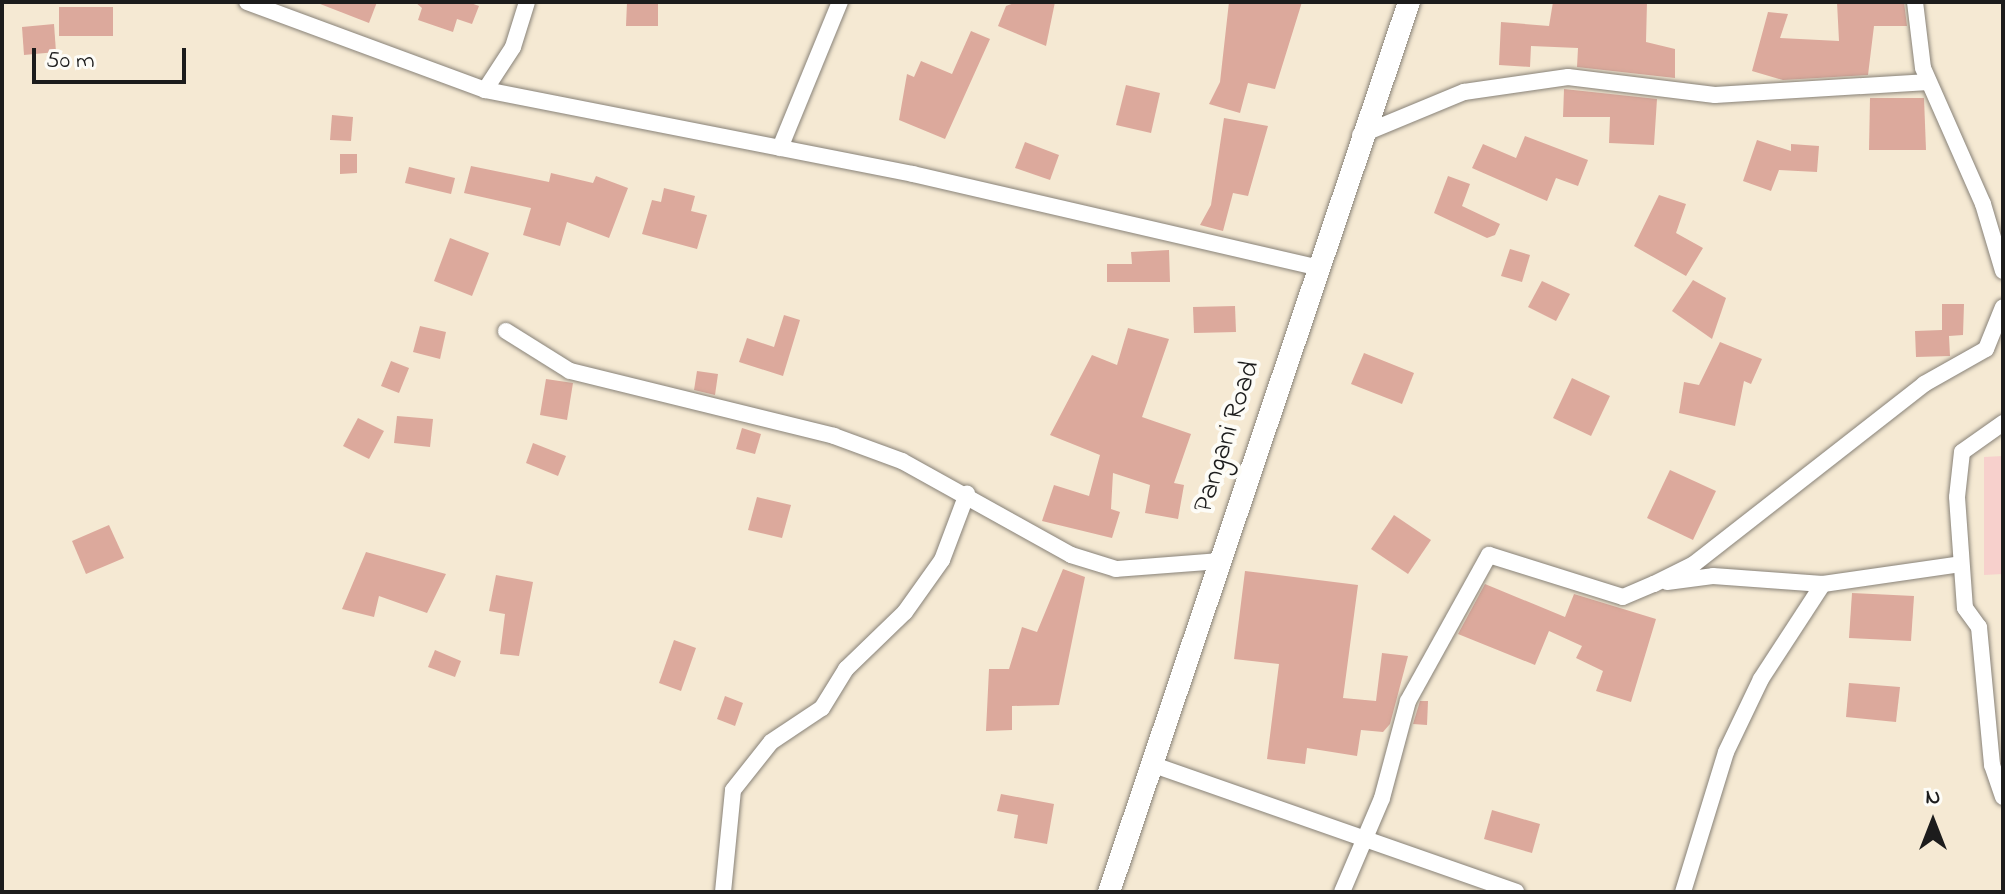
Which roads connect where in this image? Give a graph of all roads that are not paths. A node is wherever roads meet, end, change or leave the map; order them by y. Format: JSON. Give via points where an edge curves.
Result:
{"nodes":[{"id":1,"x":247,"y":2,"type":"edge"},
{"id":2,"x":527,"y":2,"type":"edge"},
{"id":3,"x":840,"y":2,"type":"edge"},
{"id":4,"x":1409,"y":2,"type":"edge"},
{"id":5,"x":1915,"y":2,"type":"edge"},
{"id":6,"x":1929,"y":82,"type":"junction"},
{"id":7,"x":485,"y":90,"type":"junction"},
{"id":8,"x":1359,"y":136,"type":"junction"},
{"id":9,"x":780,"y":148,"type":"junction"},
{"id":10,"x":1316,"y":267,"type":"junction"},
{"id":11,"x":2003,"y":271,"type":"edge"},
{"id":12,"x":2003,"y":307,"type":"edge"},
{"id":13,"x":506,"y":331,"type":"dead end"},
{"id":14,"x":2003,"y":423,"type":"edge"},
{"id":15,"x":967,"y":494,"type":"junction"},
{"id":16,"x":1219,"y":561,"type":"junction"},
{"id":17,"x":1961,"y":564,"type":"junction"},
{"id":18,"x":1654,"y":584,"type":"junction"},
{"id":19,"x":1823,"y":584,"type":"junction"},
{"id":20,"x":1151,"y":764,"type":"junction"},
{"id":21,"x":2003,"y":797,"type":"edge"},
{"id":22,"x":1362,"y":837,"type":"junction"},
{"id":23,"x":723,"y":892,"type":"edge"},
{"id":24,"x":1109,"y":892,"type":"edge"},
{"id":25,"x":1342,"y":892,"type":"edge"},
{"id":26,"x":1516,"y":892,"type":"edge"},
{"id":27,"x":1683,"y":892,"type":"edge"}],
"edges":[{"from":1,"to":7,"type":"street"},
{"from":2,"to":7,"type":"street","via":[[513,47]]},
{"from":3,"to":9,"type":"street"},
{"from":4,"to":8,"type":"main road","name":"Pangani Road"},
{"from":5,"to":6,"type":"street"},
{"from":6,"to":8,"type":"street","via":[[1715,95],[1568,77],[1464,92]]},
{"from":6,"to":11,"type":"street","via":[[1983,204]]},
{"from":7,"to":9,"type":"street"},
{"from":8,"to":10,"type":"main road","name":"Pangani Road"},
{"from":9,"to":10,"type":"street"},
{"from":10,"to":16,"type":"main road","name":"Pangani Road"},
{"from":12,"to":18,"type":"street","via":[[1986,349],[1924,384],[1694,564]]},
{"from":13,"to":15,"type":"street","via":[[552,365],[834,436]]},
{"from":14,"to":17,"type":"street","via":[[1962,452]]},
{"from":15,"to":16,"type":"street","via":[[1071,555],[1116,569]]},
{"from":15,"to":23,"type":"street","via":[[942,560],[905,612],[846,669],[822,708],[771,742],[733,790]]},
{"from":16,"to":20,"type":"main road","name":"Pangani Road"},
{"from":17,"to":19,"type":"street"},
{"from":17,"to":21,"type":"street","via":[[1965,608],[1979,627],[1992,765]]},
{"from":18,"to":19,"type":"street","via":[[1713,576]]},
{"from":18,"to":22,"type":"street","via":[[1623,597],[1489,555],[1408,701],[1382,798]]},
{"from":19,"to":27,"type":"street","via":[[1761,679],[1726,752]]},
{"from":20,"to":22,"type":"street"},
{"from":20,"to":24,"type":"main road","name":"Pangani Road"},
{"from":22,"to":25,"type":"street"},
{"from":22,"to":26,"type":"street"}]}
